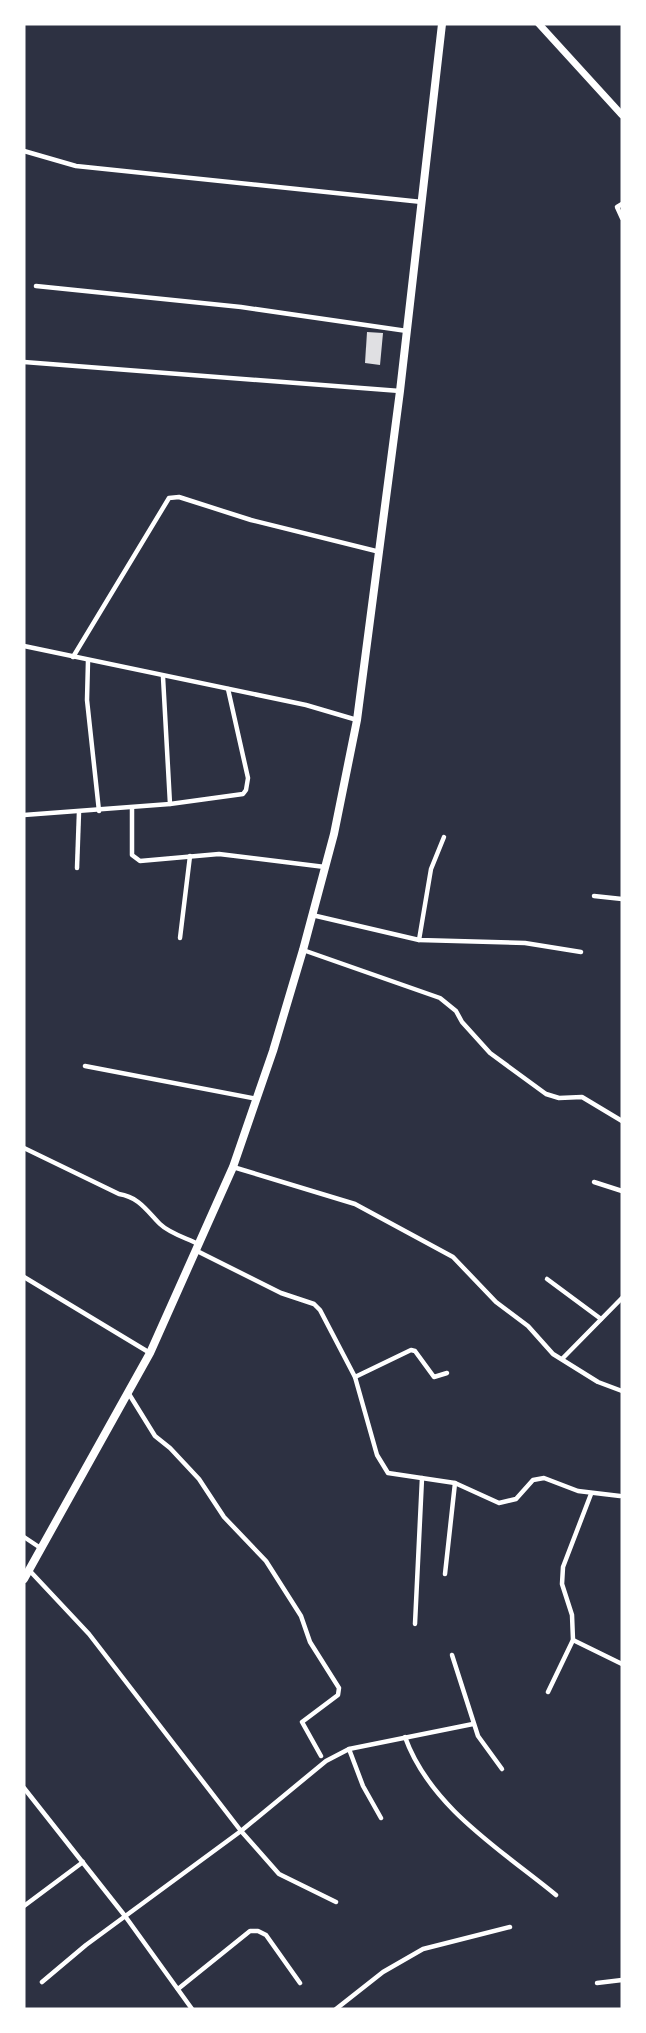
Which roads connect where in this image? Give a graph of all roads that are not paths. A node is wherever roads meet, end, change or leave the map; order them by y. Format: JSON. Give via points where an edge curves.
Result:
{"nodes":[{"id":1,"x":442,"y":24,"type":"edge"},
{"id":2,"x":539,"y":24,"type":"edge"},
{"id":3,"x":622,"y":115,"type":"edge"},
{"id":4,"x":24,"y":151,"type":"edge"},
{"id":5,"x":422,"y":202,"type":"junction"},
{"id":6,"x":622,"y":204,"type":"edge"},
{"id":7,"x":622,"y":218,"type":"edge"},
{"id":8,"x":36,"y":286,"type":"dead end"},
{"id":9,"x":407,"y":331,"type":"junction"},
{"id":10,"x":24,"y":362,"type":"edge"},
{"id":11,"x":400,"y":391,"type":"junction"},
{"id":12,"x":380,"y":552,"type":"junction"},
{"id":13,"x":24,"y":646,"type":"edge"},
{"id":14,"x":73,"y":657,"type":"junction"},
{"id":15,"x":88,"y":661,"type":"junction"},
{"id":16,"x":164,"y":677,"type":"junction"},
{"id":17,"x":228,"y":689,"type":"junction"},
{"id":18,"x":357,"y":720,"type":"junction"},
{"id":19,"x":170,"y":804,"type":"junction"},
{"id":20,"x":132,"y":808,"type":"junction"},
{"id":21,"x":99,"y":811,"type":"junction"},
{"id":22,"x":79,"y":812,"type":"junction"},
{"id":23,"x":24,"y":815,"type":"edge"},
{"id":24,"x":444,"y":837,"type":"dead end"},
{"id":25,"x":189,"y":856,"type":"junction"},
{"id":26,"x":325,"y":867,"type":"junction"},
{"id":27,"x":77,"y":868,"type":"dead end"},
{"id":28,"x":594,"y":896,"type":"dead end"},
{"id":29,"x":622,"y":899,"type":"edge"},
{"id":30,"x":312,"y":915,"type":"junction"},
{"id":31,"x":180,"y":938,"type":"dead end"},
{"id":32,"x":419,"y":940,"type":"junction"},
{"id":33,"x":303,"y":950,"type":"junction"},
{"id":34,"x":581,"y":952,"type":"dead end"},
{"id":35,"x":85,"y":1066,"type":"dead end"},
{"id":36,"x":257,"y":1099,"type":"junction"},
{"id":37,"x":622,"y":1121,"type":"edge"},
{"id":38,"x":24,"y":1148,"type":"edge"},
{"id":39,"x":233,"y":1167,"type":"junction"},
{"id":40,"x":594,"y":1182,"type":"dead end"},
{"id":41,"x":622,"y":1191,"type":"edge"},
{"id":42,"x":197,"y":1247,"type":"junction"},
{"id":43,"x":24,"y":1277,"type":"edge"},
{"id":44,"x":547,"y":1278,"type":"dead end"},
{"id":45,"x":622,"y":1298,"type":"edge"},
{"id":46,"x":601,"y":1319,"type":"junction"},
{"id":47,"x":150,"y":1353,"type":"junction"},
{"id":48,"x":562,"y":1359,"type":"junction"},
{"id":49,"x":447,"y":1373,"type":"dead end"},
{"id":50,"x":355,"y":1377,"type":"junction"},
{"id":51,"x":622,"y":1390,"type":"edge"},
{"id":52,"x":128,"y":1394,"type":"junction"},
{"id":53,"x":422,"y":1478,"type":"junction"},
{"id":54,"x":455,"y":1483,"type":"junction"},
{"id":55,"x":591,"y":1494,"type":"junction"},
{"id":56,"x":621,"y":1496,"type":"edge"},
{"id":57,"x":24,"y":1537,"type":"edge"},
{"id":58,"x":42,"y":1549,"type":"junction"},
{"id":59,"x":445,"y":1574,"type":"dead end"},
{"id":60,"x":26,"y":1575,"type":"edge"},
{"id":61,"x":415,"y":1624,"type":"dead end"},
{"id":62,"x":573,"y":1640,"type":"junction"},
{"id":63,"x":452,"y":1654,"type":"dead end"},
{"id":64,"x":622,"y":1664,"type":"edge"},
{"id":65,"x":549,"y":1692,"type":"dead end"},
{"id":66,"x":473,"y":1724,"type":"junction"},
{"id":67,"x":405,"y":1737,"type":"junction"},
{"id":68,"x":349,"y":1749,"type":"junction"},
{"id":69,"x":321,"y":1756,"type":"dead end"},
{"id":70,"x":502,"y":1769,"type":"dead end"},
{"id":71,"x":24,"y":1788,"type":"edge"},
{"id":72,"x":381,"y":1818,"type":"dead end"},
{"id":73,"x":241,"y":1831,"type":"junction"},
{"id":74,"x":83,"y":1862,"type":"junction"},
{"id":75,"x":556,"y":1895,"type":"dead end"},
{"id":76,"x":336,"y":1902,"type":"dead end"},
{"id":77,"x":24,"y":1906,"type":"edge"},
{"id":78,"x":125,"y":1916,"type":"junction"},
{"id":79,"x":510,"y":1927,"type":"dead end"},
{"id":80,"x":622,"y":1980,"type":"edge"},
{"id":81,"x":42,"y":1982,"type":"dead end"},
{"id":82,"x":300,"y":1983,"type":"dead end"},
{"id":83,"x":597,"y":1983,"type":"dead end"},
{"id":84,"x":178,"y":1989,"type":"junction"},
{"id":85,"x":192,"y":2009,"type":"edge"},
{"id":86,"x":336,"y":2009,"type":"edge"}],
"edges":[{"from":1,"to":5,"type":"highway"},
{"from":2,"to":3,"type":"main road"},
{"from":4,"to":5,"type":"street","via":[[76,166]]},
{"from":5,"to":9,"type":"highway"},
{"from":6,"to":7,"type":"street","via":[[617,207]]},
{"from":8,"to":9,"type":"street","via":[[242,307]]},
{"from":9,"to":11,"type":"highway"},
{"from":10,"to":11,"type":"street"},
{"from":11,"to":12,"type":"highway"},
{"from":12,"to":14,"type":"street","via":[[251,520],[179,497],[169,498]]},
{"from":12,"to":18,"type":"highway"},
{"from":13,"to":14,"type":"street"},
{"from":14,"to":15,"type":"street"},
{"from":15,"to":16,"type":"street"},
{"from":15,"to":21,"type":"street","via":[[87,700]]},
{"from":16,"to":17,"type":"street"},
{"from":16,"to":19,"type":"street"},
{"from":17,"to":18,"type":"street"},
{"from":17,"to":19,"type":"street","via":[[248,778],[246,790],[243,794]]},
{"from":18,"to":26,"type":"highway"},
{"from":19,"to":20,"type":"street"},
{"from":20,"to":21,"type":"street"},
{"from":20,"to":25,"type":"street","via":[[135,859]]},
{"from":21,"to":22,"type":"street"},
{"from":22,"to":23,"type":"street"},
{"from":22,"to":27,"type":"street"},
{"from":24,"to":32,"type":"street","via":[[432,869]]},
{"from":25,"to":26,"type":"street","via":[[219,854]]},
{"from":25,"to":31,"type":"street"},
{"from":26,"to":30,"type":"highway"},
{"from":28,"to":29,"type":"street"},
{"from":30,"to":32,"type":"street"},
{"from":30,"to":33,"type":"highway"},
{"from":32,"to":34,"type":"street","via":[[525,943]]},
{"from":33,"to":36,"type":"highway"},
{"from":33,"to":37,"type":"street","via":[[440,998],[456,1011],[490,1053],[546,1094],[582,1097]]},
{"from":35,"to":36,"type":"street"},
{"from":36,"to":39,"type":"highway"},
{"from":38,"to":42,"type":"street","via":[[132,1197],[151,1211],[160,1224]]},
{"from":39,"to":42,"type":"highway"},
{"from":39,"to":48,"type":"street","via":[[355,1204],[453,1257],[496,1302]]},
{"from":40,"to":41,"type":"street"},
{"from":42,"to":47,"type":"highway"},
{"from":42,"to":50,"type":"street","via":[[281,1293],[314,1304],[326,1318]]},
{"from":43,"to":47,"type":"street"},
{"from":44,"to":46,"type":"street"},
{"from":45,"to":46,"type":"street"},
{"from":46,"to":48,"type":"street"},
{"from":47,"to":52,"type":"highway"},
{"from":48,"to":51,"type":"street","via":[[598,1382]]},
{"from":49,"to":50,"type":"street","via":[[434,1377],[411,1350]]},
{"from":50,"to":53,"type":"street","via":[[383,1467],[388,1473]]},
{"from":52,"to":58,"type":"highway"},
{"from":52,"to":69,"type":"street","via":[[155,1437],[199,1479],[224,1517],[266,1561],[301,1616],[310,1642],[339,1688],[338,1695],[302,1722]]},
{"from":53,"to":54,"type":"street"},
{"from":53,"to":61,"type":"street"},
{"from":54,"to":55,"type":"street","via":[[499,1503],[516,1499],[528,1484],[538,1479]]},
{"from":54,"to":59,"type":"street"},
{"from":55,"to":56,"type":"street"},
{"from":55,"to":62,"type":"street","via":[[563,1567],[562,1584],[572,1615]]},
{"from":57,"to":58,"type":"street"},
{"from":58,"to":60,"type":"highway"},
{"from":60,"to":73,"type":"street","via":[[89,1634]]},
{"from":62,"to":64,"type":"street"},
{"from":62,"to":65,"type":"street"},
{"from":63,"to":66,"type":"street"},
{"from":66,"to":67,"type":"street"},
{"from":66,"to":70,"type":"street"},
{"from":67,"to":68,"type":"street"},
{"from":67,"to":75,"type":"street","via":[[425,1776],[465,1822]]},
{"from":68,"to":72,"type":"street"},
{"from":68,"to":73,"type":"street","via":[[326,1761]]},
{"from":71,"to":74,"type":"street"},
{"from":73,"to":76,"type":"street","via":[[279,1874]]},
{"from":73,"to":78,"type":"street"},
{"from":74,"to":77,"type":"street"},
{"from":74,"to":78,"type":"street"},
{"from":78,"to":81,"type":"street"},
{"from":78,"to":84,"type":"street"},
{"from":79,"to":86,"type":"street","via":[[423,1949],[383,1972]]},
{"from":80,"to":83,"type":"street"},
{"from":82,"to":84,"type":"street","via":[[266,1935],[258,1931],[250,1932]]},
{"from":84,"to":85,"type":"street"}]}
